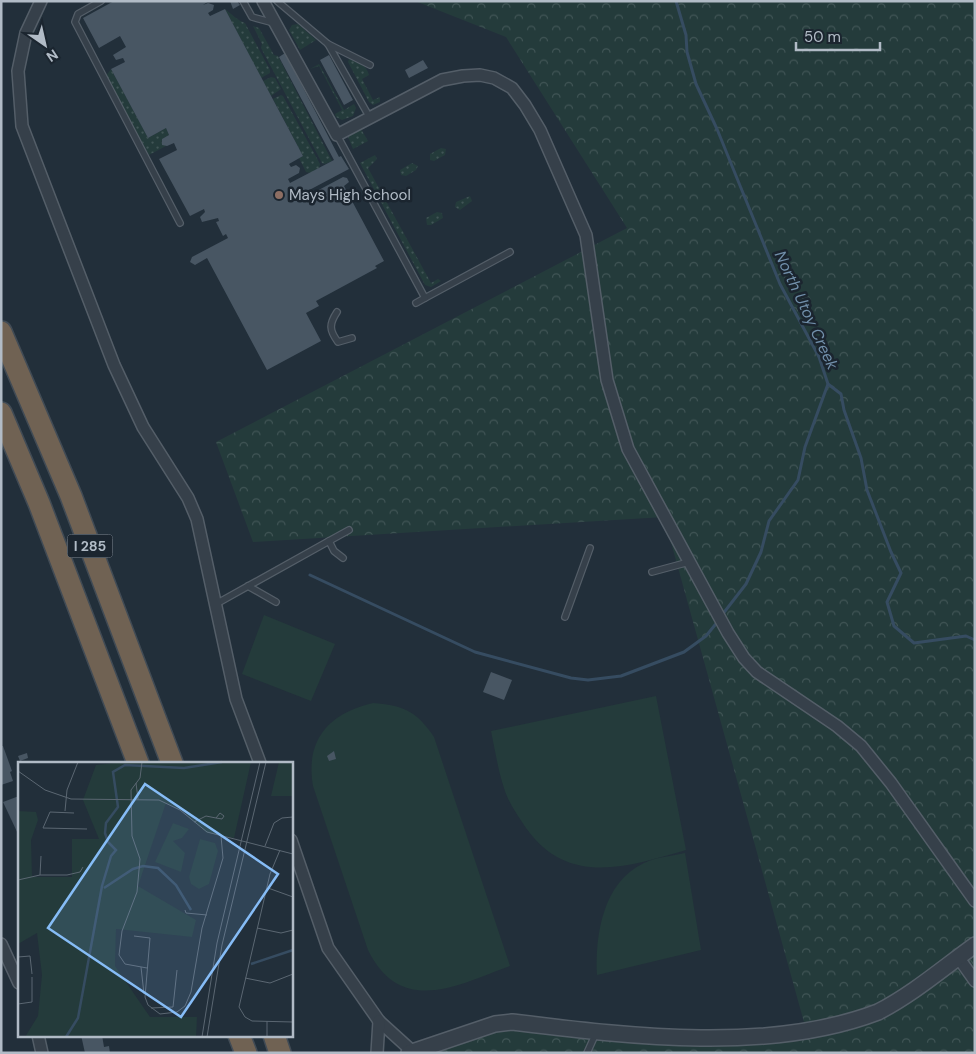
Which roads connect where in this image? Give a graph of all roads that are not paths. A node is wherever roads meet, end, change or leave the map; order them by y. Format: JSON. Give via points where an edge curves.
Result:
{"nodes":[{"id":1,"x":42,"y":1,"type":"edge"},
{"id":2,"x":101,"y":1,"type":"edge"},
{"id":3,"x":244,"y":1,"type":"edge"},
{"id":4,"x":264,"y":1,"type":"edge"},
{"id":5,"x":277,"y":1,"type":"edge"},
{"id":6,"x":276,"y":23,"type":"junction"},
{"id":7,"x":328,"y":44,"type":"junction"},
{"id":8,"x":370,"y":65,"type":"dead end"},
{"id":9,"x":370,"y":118,"type":"junction"},
{"id":10,"x":337,"y":135,"type":"junction"},
{"id":11,"x":180,"y":223,"type":"dead end"},
{"id":12,"x":510,"y":252,"type":"dead end"},
{"id":13,"x":425,"y":298,"type":"junction"},
{"id":14,"x":416,"y":303,"type":"dead end"},
{"id":15,"x":337,"y":312,"type":"dead end"},
{"id":16,"x":1,"y":332,"type":"edge"},
{"id":17,"x":352,"y":338,"type":"dead end"},
{"id":18,"x":1,"y":413,"type":"edge"},
{"id":19,"x":349,"y":530,"type":"dead end"},
{"id":20,"x":329,"y":541,"type":"junction"},
{"id":21,"x":590,"y":548,"type":"dead end"},
{"id":22,"x":343,"y":558,"type":"dead end"},
{"id":23,"x":688,"y":562,"type":"junction"},
{"id":24,"x":652,"y":572,"type":"dead end"},
{"id":25,"x":248,"y":586,"type":"junction"},
{"id":26,"x":276,"y":602,"type":"dead end"},
{"id":27,"x":216,"y":604,"type":"junction"},
{"id":28,"x":565,"y":617,"type":"dead end"},
{"id":29,"x":138,"y":762,"type":"edge"},
{"id":30,"x":172,"y":762,"type":"edge"},
{"id":31,"x":260,"y":762,"type":"edge"},
{"id":32,"x":292,"y":843,"type":"edge"},
{"id":33,"x":975,"y":901,"type":"edge"},
{"id":34,"x":975,"y":945,"type":"edge"},
{"id":35,"x":2,"y":946,"type":"edge"},
{"id":36,"x":958,"y":957,"type":"junction"},
{"id":37,"x":18,"y":981,"type":"edge"},
{"id":38,"x":975,"y":981,"type":"edge"},
{"id":39,"x":379,"y":1021,"type":"junction"},
{"id":40,"x":596,"y":1033,"type":"junction"},
{"id":41,"x":38,"y":1036,"type":"edge"},
{"id":42,"x":239,"y":1036,"type":"edge"},
{"id":43,"x":274,"y":1036,"type":"edge"},
{"id":44,"x":410,"y":1052,"type":"edge"},
{"id":45,"x":42,"y":1053,"type":"edge"},
{"id":46,"x":246,"y":1053,"type":"edge"},
{"id":47,"x":280,"y":1053,"type":"edge"},
{"id":48,"x":377,"y":1053,"type":"edge"},
{"id":49,"x":587,"y":1053,"type":"edge"}],
"edges":[{"from":1,"to":27,"type":"street","via":[[26,32],[18,71],[22,126],[121,381],[143,427],[188,498]]},
{"from":2,"to":11,"type":"lane","via":[[78,14],[75,22]]},
{"from":3,"to":6,"type":"lane","via":[[252,17]]},
{"from":4,"to":6,"type":"street"},
{"from":5,"to":7,"type":"lane"},
{"from":6,"to":10,"type":"street"},
{"from":7,"to":8,"type":"lane"},
{"from":7,"to":9,"type":"lane"},
{"from":9,"to":10,"type":"street"},
{"from":9,"to":23,"type":"street","via":[[442,80],[463,76],[494,78],[512,88],[525,104],[540,130],[586,235],[607,380],[617,417],[637,466]]},
{"from":10,"to":13,"type":"lane"},
{"from":12,"to":13,"type":"lane"},
{"from":13,"to":14,"type":"lane"},
{"from":15,"to":17,"type":"lane","via":[[330,322],[331,332],[338,342]]},
{"from":16,"to":30,"type":"highway","number":"I 285","via":[[71,496]]},
{"from":18,"to":29,"type":"highway","number":"I 285","via":[[39,503]]},
{"from":19,"to":20,"type":"lane"},
{"from":20,"to":22,"type":"lane"},
{"from":20,"to":25,"type":"lane"},
{"from":21,"to":28,"type":"lane"},
{"from":23,"to":24,"type":"lane"},
{"from":23,"to":33,"type":"street","via":[[744,658],[757,672],[861,746],[891,782]]},
{"from":25,"to":26,"type":"lane"},
{"from":25,"to":27,"type":"lane"},
{"from":27,"to":31,"type":"street","via":[[236,699]]},
{"from":32,"to":39,"type":"street","via":[[328,948]]},
{"from":34,"to":36,"type":"street"},
{"from":35,"to":37,"type":"street"},
{"from":36,"to":38,"type":"street"},
{"from":36,"to":40,"type":"street","via":[[878,1011],[819,1033],[777,1040],[709,1043]]},
{"from":39,"to":44,"type":"street"},
{"from":39,"to":48,"type":"street"},
{"from":40,"to":44,"type":"street","via":[[512,1022],[495,1024]]},
{"from":40,"to":49,"type":"lane"},
{"from":41,"to":45,"type":"street"},
{"from":42,"to":46,"type":"highway"},
{"from":43,"to":47,"type":"highway"}]}
